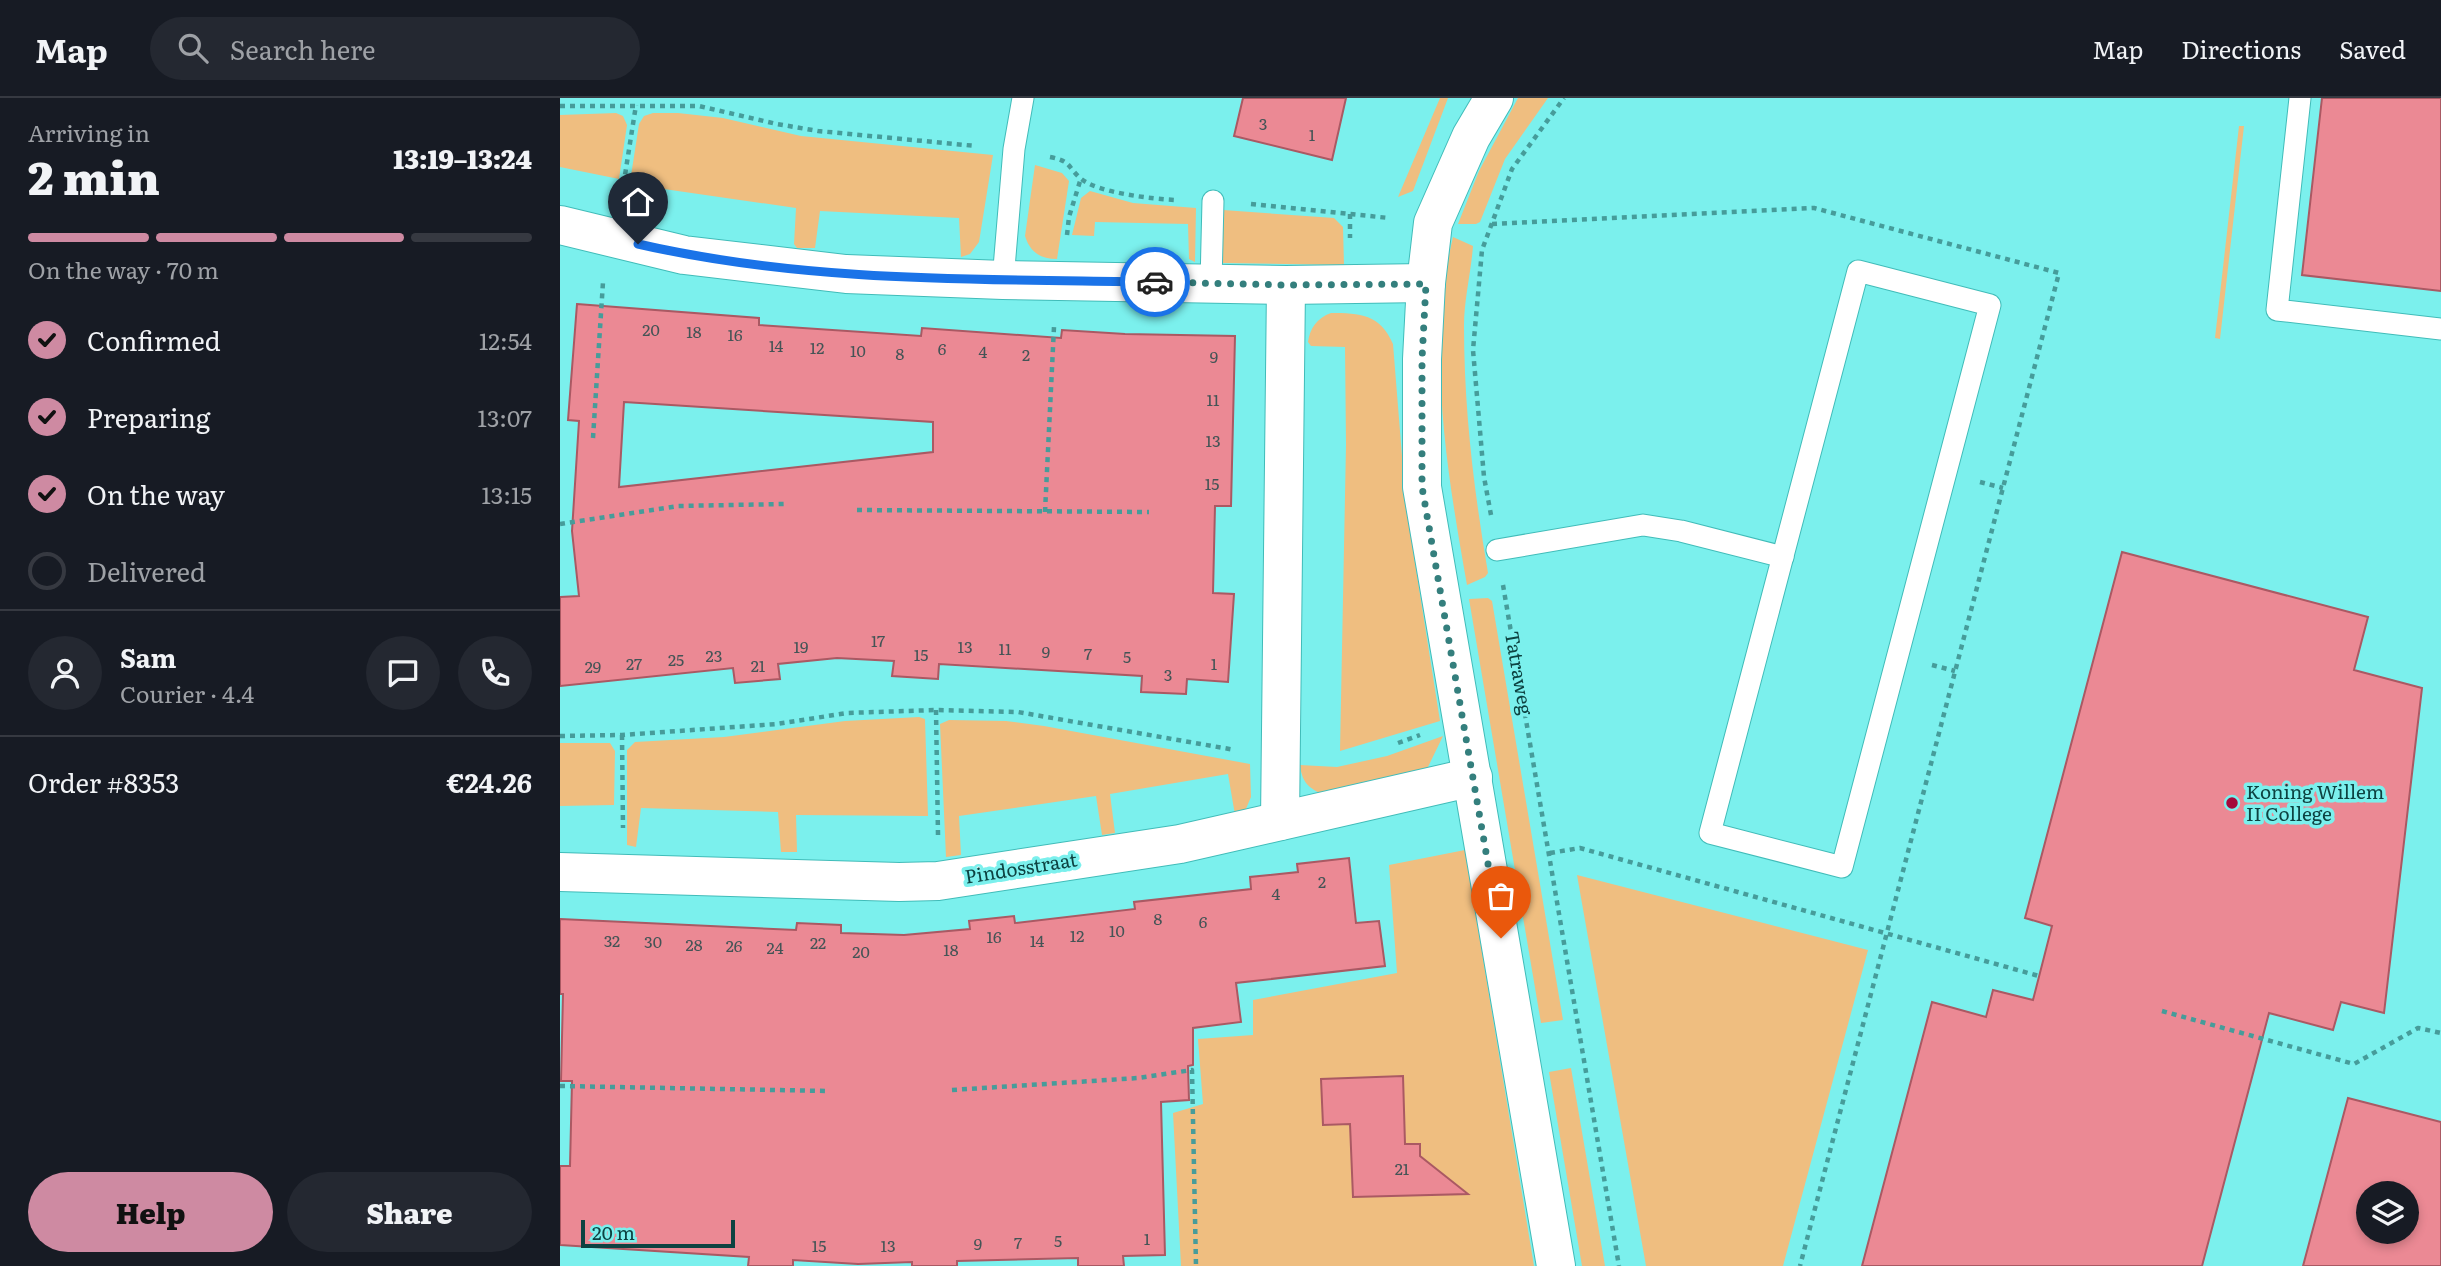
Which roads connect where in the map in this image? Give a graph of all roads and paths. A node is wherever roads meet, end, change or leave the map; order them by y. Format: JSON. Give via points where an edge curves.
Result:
{"nodes":[{"id":1,"x":1023,"y":98,"type":"edge"},
{"id":2,"x":1494,"y":98,"type":"edge"},
{"id":3,"x":1563,"y":98,"type":"edge"},
{"id":4,"x":2300,"y":98,"type":"edge"},
{"id":5,"x":636,"y":105,"type":"dead end"},
{"id":6,"x":1080,"y":178,"type":"dead end"},
{"id":7,"x":1213,"y":201,"type":"dead end"},
{"id":8,"x":560,"y":225,"type":"edge"},
{"id":9,"x":1492,"y":225,"type":"junction"},
{"id":10,"x":610,"y":238,"type":"junction"},
{"id":11,"x":1003,"y":280,"type":"junction"},
{"id":12,"x":1059,"y":281,"type":"junction"},
{"id":13,"x":1211,"y":284,"type":"junction"},
{"id":14,"x":1426,"y":284,"type":"junction"},
{"id":15,"x":1286,"y":285,"type":"junction"},
{"id":16,"x":2441,"y":329,"type":"edge"},
{"id":17,"x":593,"y":438,"type":"dead end"},
{"id":18,"x":785,"y":504,"type":"dead end"},
{"id":19,"x":857,"y":510,"type":"dead end"},
{"id":20,"x":1045,"y":512,"type":"junction"},
{"id":21,"x":1149,"y":512,"type":"dead end"},
{"id":22,"x":560,"y":524,"type":"edge"},
{"id":23,"x":1497,"y":550,"type":"junction"},
{"id":24,"x":1783,"y":557,"type":"junction"},
{"id":25,"x":936,"y":710,"type":"junction"},
{"id":26,"x":1463,"y":719,"type":"junction"},
{"id":27,"x":622,"y":735,"type":"junction"},
{"id":28,"x":560,"y":736,"type":"edge"},
{"id":29,"x":1395,"y":745,"type":"dead end"},
{"id":30,"x":1281,"y":756,"type":"junction"},
{"id":31,"x":1473,"y":777,"type":"junction"},
{"id":32,"x":1280,"y":821,"type":"junction"},
{"id":33,"x":1550,"y":853,"type":"junction"},
{"id":34,"x":560,"y":872,"type":"edge"},
{"id":35,"x":624,"y":874,"type":"junction"},
{"id":36,"x":938,"y":881,"type":"junction"},
{"id":37,"x":1887,"y":934,"type":"junction"},
{"id":38,"x":2039,"y":976,"type":"dead end"},
{"id":39,"x":2162,"y":1011,"type":"dead end"},
{"id":40,"x":2441,"y":1033,"type":"edge"},
{"id":41,"x":560,"y":1086,"type":"edge"},
{"id":42,"x":952,"y":1090,"type":"dead end"},
{"id":43,"x":828,"y":1091,"type":"dead end"},
{"id":44,"x":1196,"y":1266,"type":"edge"},
{"id":45,"x":1556,"y":1266,"type":"edge"},
{"id":46,"x":1619,"y":1266,"type":"edge"},
{"id":47,"x":1800,"y":1266,"type":"edge"}],
"edges":[{"from":1,"to":11,"type":"lane"},
{"from":2,"to":14,"type":"street","via":[[1471,137],[1433,223]]},
{"from":3,"to":9,"type":"path","name":"Tatraweg","via":[[1512,169]]},
{"from":4,"to":16,"type":"lane","via":[[2277,310]]},
{"from":5,"to":10,"type":"path"},
{"from":6,"to":12,"type":"path"},
{"from":7,"to":13,"type":"lane"},
{"from":8,"to":10,"type":"street"},
{"from":9,"to":23,"type":"path","name":"Tatraweg","via":[[1482,250],[1473,350],[1484,477]]},
{"from":9,"to":37,"type":"path","via":[[1814,208],[2059,273]]},
{"from":10,"to":11,"type":"street","via":[[684,255],[846,274]]},
{"from":10,"to":17,"type":"path"},
{"from":11,"to":12,"type":"street"},
{"from":12,"to":13,"type":"street"},
{"from":12,"to":20,"type":"path"},
{"from":13,"to":15,"type":"street"},
{"from":14,"to":15,"type":"street"},
{"from":14,"to":26,"type":"street","via":[[1422,487]]},
{"from":15,"to":30,"type":"street"},
{"from":18,"to":22,"type":"path","via":[[678,506]]},
{"from":19,"to":20,"type":"path"},
{"from":20,"to":21,"type":"path"},
{"from":23,"to":24,"type":"lane","via":[[1643,525]]},
{"from":23,"to":33,"type":"path","name":"Tatraweg"},
{"from":24,"to":24,"type":"lane","via":[[1710,833],[1842,867],[1990,305],[1858,271]]},
{"from":25,"to":27,"type":"path","via":[[847,713],[777,724]]},
{"from":25,"to":30,"type":"path","via":[[1018,712]]},
{"from":25,"to":36,"type":"path"},
{"from":26,"to":29,"type":"path"},
{"from":26,"to":31,"type":"street"},
{"from":27,"to":28,"type":"path"},
{"from":27,"to":35,"type":"path"},
{"from":30,"to":32,"type":"street"},
{"from":31,"to":32,"type":"street","name":"Pindosstraat"},
{"from":31,"to":45,"type":"street"},
{"from":32,"to":36,"type":"street","name":"Pindosstraat","via":[[1180,844]]},
{"from":33,"to":37,"type":"path","via":[[1580,848]]},
{"from":33,"to":46,"type":"path","name":"Tatraweg"},
{"from":34,"to":35,"type":"street","name":"Pindosstraat"},
{"from":35,"to":36,"type":"street","name":"Pindosstraat"},
{"from":37,"to":38,"type":"path"},
{"from":37,"to":47,"type":"path"},
{"from":39,"to":40,"type":"path","via":[[2354,1063],[2418,1028]]},
{"from":41,"to":43,"type":"path"},
{"from":42,"to":44,"type":"path","via":[[1192,1070]]}]}
